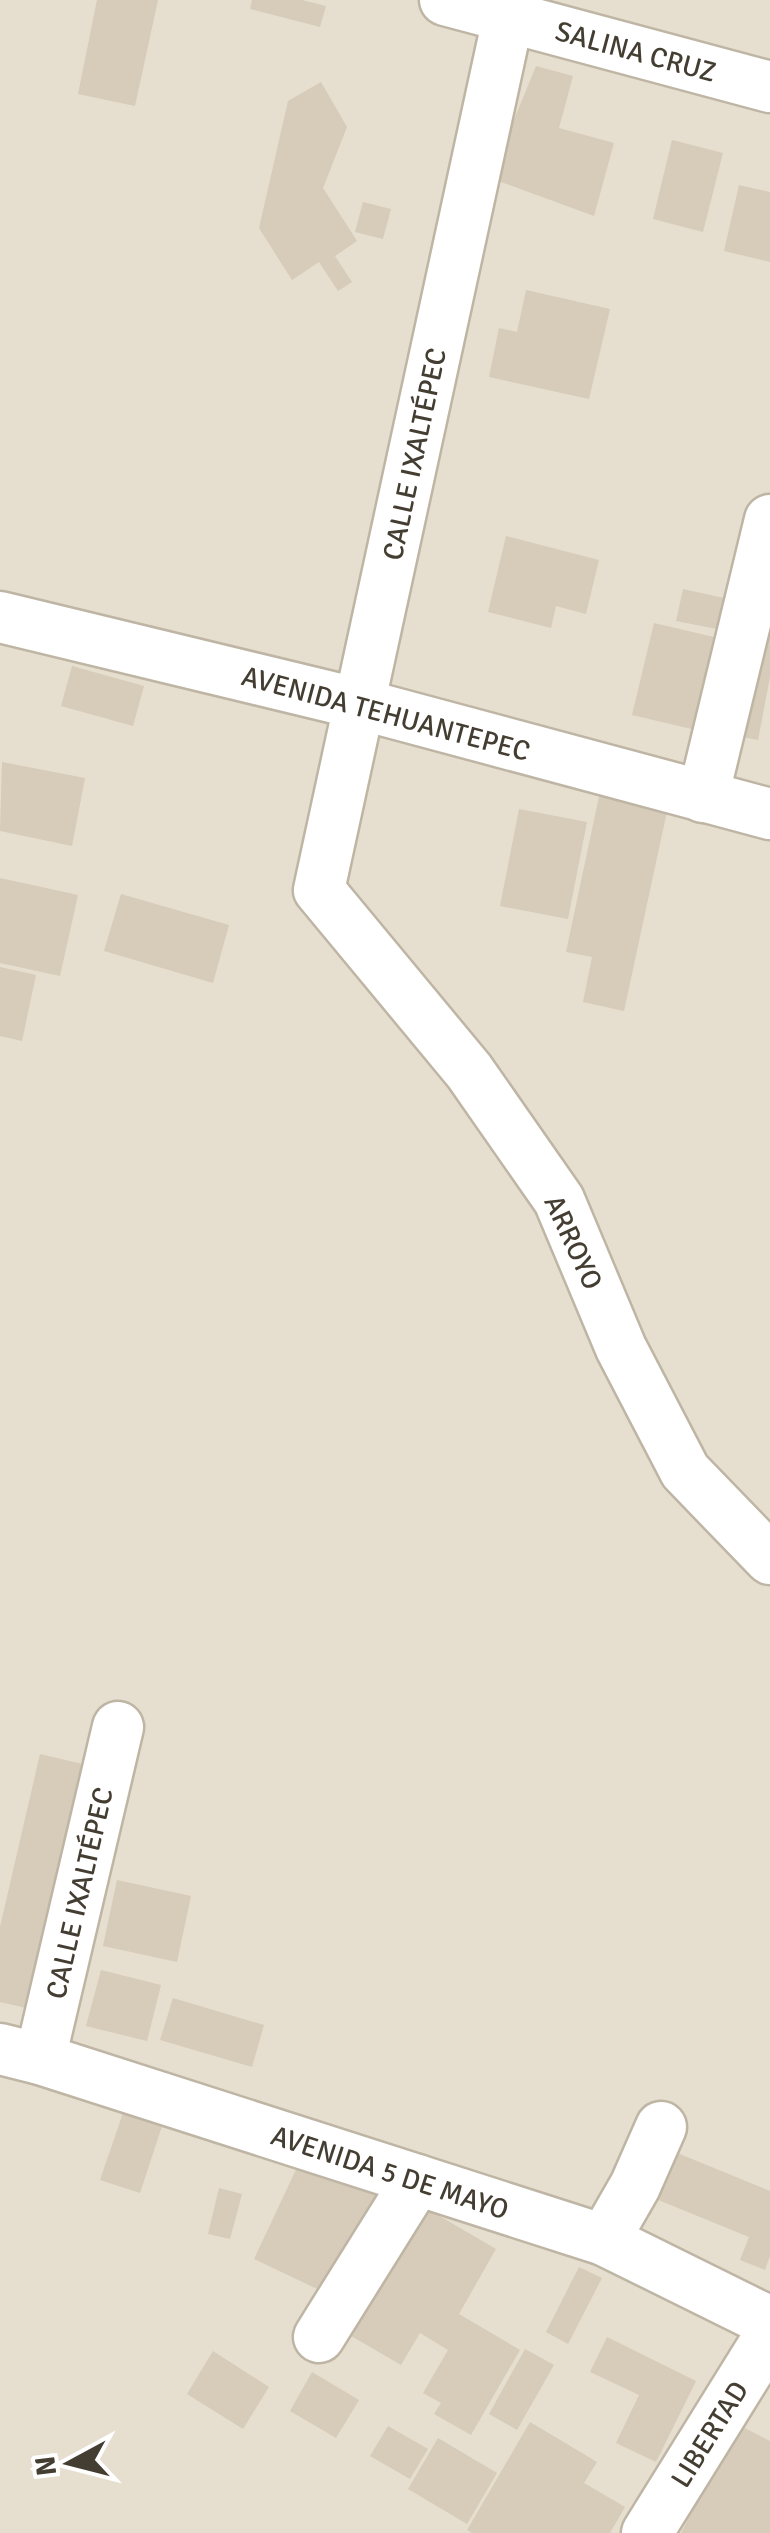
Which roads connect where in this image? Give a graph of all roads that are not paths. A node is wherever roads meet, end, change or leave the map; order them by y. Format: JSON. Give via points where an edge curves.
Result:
{"nodes":[{"id":1,"x":445,"y":0,"type":"edge"},
{"id":2,"x":511,"y":8,"type":"edge"},
{"id":3,"x":770,"y":86,"type":"edge"},
{"id":4,"x":770,"y":520,"type":"edge"},
{"id":5,"x":0,"y":617,"type":"edge"},
{"id":6,"x":360,"y":704,"type":"junction"},
{"id":7,"x":703,"y":797,"type":"junction"},
{"id":8,"x":770,"y":814,"type":"edge"},
{"id":9,"x":319,"y":890,"type":"joint"},
{"id":10,"x":770,"y":1558,"type":"edge"},
{"id":11,"x":118,"y":1727,"type":"dead end"},
{"id":12,"x":20,"y":2054,"type":"edge"},
{"id":13,"x":662,"y":2127,"type":"dead end"},
{"id":14,"x":417,"y":2180,"type":"junction"},
{"id":15,"x":604,"y":2240,"type":"junction"},
{"id":16,"x":770,"y":2322,"type":"edge"},
{"id":17,"x":770,"y":2335,"type":"edge"},
{"id":18,"x":319,"y":2338,"type":"dead end"},
{"id":19,"x":648,"y":2533,"type":"edge"}],
"edges":[{"from":1,"to":2,"type":"street","name":"SALINA CRUZ"},
{"from":2,"to":3,"type":"street","name":"SALINA CRUZ"},
{"from":2,"to":6,"type":"street","name":"CALLE IXALTÉPEC"},
{"from":4,"to":7,"type":"street"},
{"from":5,"to":6,"type":"street","name":"AVENIDA TEHUANTEPEC"},
{"from":6,"to":7,"type":"street","name":"AVENIDA TEHUANTEPEC"},
{"from":6,"to":9,"type":"street","name":"CALLE IXALTÉPEC"},
{"from":7,"to":8,"type":"street","name":"AVENIDA TEHUANTEPEC"},
{"from":9,"to":10,"type":"street","name":"ARROYO","via":[[470,1071],[558,1200],[621,1348],[685,1471]]},
{"from":11,"to":12,"type":"street","name":"CALLE IXALTÉPEC"},
{"from":12,"to":14,"type":"street","name":"AVENIDA 5 DE MAYO"},
{"from":13,"to":15,"type":"street"},
{"from":14,"to":15,"type":"street","name":"AVENIDA 5 DE MAYO"},
{"from":14,"to":18,"type":"street"},
{"from":15,"to":16,"type":"street","name":"AVENIDA 5 DE MAYO"},
{"from":17,"to":19,"type":"street","name":"LIBERTAD"}]}
